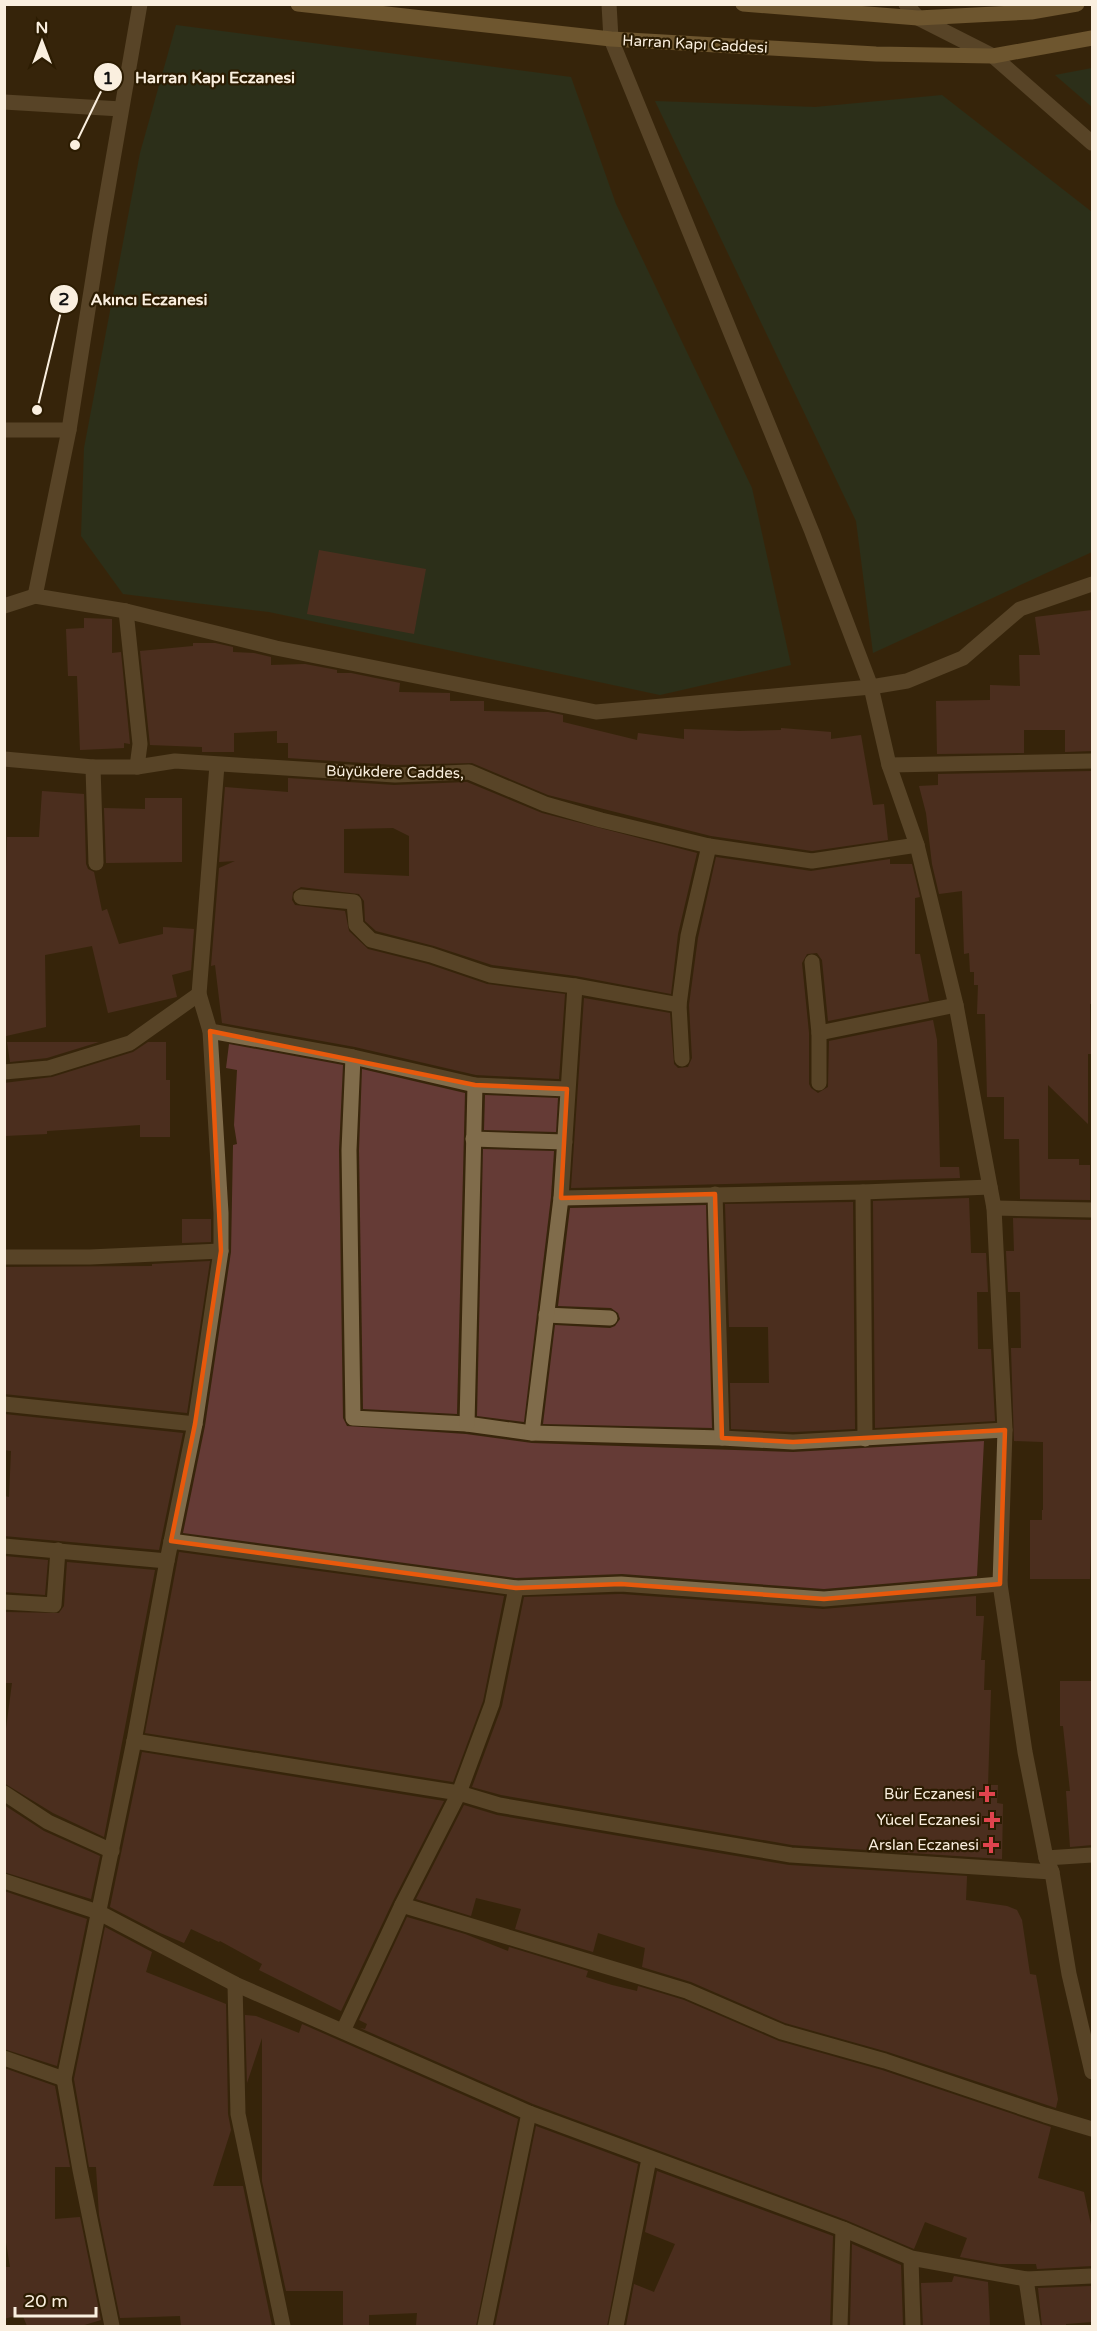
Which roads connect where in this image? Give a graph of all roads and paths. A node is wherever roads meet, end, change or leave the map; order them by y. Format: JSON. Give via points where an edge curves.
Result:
{"nodes":[{"id":1,"x":140,"y":4,"type":"edge"},
{"id":2,"x":298,"y":4,"type":"edge"},
{"id":3,"x":609,"y":4,"type":"edge"},
{"id":4,"x":743,"y":4,"type":"edge"},
{"id":5,"x":906,"y":4,"type":"edge"},
{"id":6,"x":1077,"y":4,"type":"edge"},
{"id":7,"x":918,"y":18,"type":"junction"},
{"id":8,"x":1092,"y":38,"type":"edge"},
{"id":9,"x":611,"y":39,"type":"junction"},
{"id":10,"x":993,"y":56,"type":"junction"},
{"id":11,"x":4,"y":102,"type":"edge"},
{"id":12,"x":121,"y":109,"type":"junction"},
{"id":13,"x":1092,"y":143,"type":"edge"},
{"id":14,"x":4,"y":430,"type":"edge"},
{"id":15,"x":69,"y":430,"type":"junction"},
{"id":16,"x":1092,"y":584,"type":"edge"},
{"id":17,"x":35,"y":596,"type":"junction"},
{"id":18,"x":4,"y":606,"type":"edge"},
{"id":19,"x":126,"y":611,"type":"junction"},
{"id":20,"x":871,"y":687,"type":"junction"},
{"id":21,"x":5,"y":756,"type":"edge"},
{"id":22,"x":1092,"y":761,"type":"edge"},
{"id":23,"x":217,"y":765,"type":"junction"},
{"id":24,"x":889,"y":765,"type":"junction"},
{"id":25,"x":93,"y":766,"type":"junction"},
{"id":26,"x":136,"y":767,"type":"junction"},
{"id":27,"x":917,"y":845,"type":"junction"},
{"id":28,"x":709,"y":846,"type":"junction"},
{"id":29,"x":96,"y":863,"type":"dead end"},
{"id":30,"x":301,"y":897,"type":"dead end"},
{"id":31,"x":812,"y":962,"type":"dead end"},
{"id":32,"x":575,"y":986,"type":"junction"},
{"id":33,"x":199,"y":994,"type":"junction"},
{"id":34,"x":679,"y":1005,"type":"junction"},
{"id":35,"x":956,"y":1005,"type":"junction"},
{"id":36,"x":210,"y":1032,"type":"junction"},
{"id":37,"x":819,"y":1033,"type":"junction"},
{"id":38,"x":353,"y":1057,"type":"junction"},
{"id":39,"x":682,"y":1059,"type":"dead end"},
{"id":40,"x":4,"y":1072,"type":"edge"},
{"id":41,"x":819,"y":1083,"type":"dead end"},
{"id":42,"x":475,"y":1085,"type":"junction"},
{"id":43,"x":567,"y":1089,"type":"junction"},
{"id":44,"x":473,"y":1139,"type":"junction"},
{"id":45,"x":565,"y":1142,"type":"junction"},
{"id":46,"x":990,"y":1187,"type":"junction"},
{"id":47,"x":863,"y":1192,"type":"junction"},
{"id":48,"x":716,"y":1194,"type":"junction"},
{"id":49,"x":561,"y":1198,"type":"junction"},
{"id":50,"x":994,"y":1208,"type":"junction"},
{"id":51,"x":1092,"y":1210,"type":"edge"},
{"id":52,"x":221,"y":1251,"type":"junction"},
{"id":53,"x":4,"y":1257,"type":"edge"},
{"id":54,"x":546,"y":1315,"type":"junction"},
{"id":55,"x":610,"y":1318,"type":"dead end"},
{"id":56,"x":4,"y":1404,"type":"edge"},
{"id":57,"x":195,"y":1424,"type":"junction"},
{"id":58,"x":467,"y":1424,"type":"junction"},
{"id":59,"x":1005,"y":1430,"type":"junction"},
{"id":60,"x":531,"y":1433,"type":"junction"},
{"id":61,"x":722,"y":1438,"type":"junction"},
{"id":62,"x":865,"y":1439,"type":"junction"},
{"id":63,"x":171,"y":1542,"type":"junction"},
{"id":64,"x":4,"y":1546,"type":"edge"},
{"id":65,"x":58,"y":1551,"type":"junction"},
{"id":66,"x":166,"y":1561,"type":"junction"},
{"id":67,"x":1000,"y":1584,"type":"junction"},
{"id":68,"x":516,"y":1588,"type":"junction"},
{"id":69,"x":4,"y":1602,"type":"edge"},
{"id":70,"x":134,"y":1741,"type":"junction"},
{"id":71,"x":4,"y":1793,"type":"edge"},
{"id":72,"x":459,"y":1793,"type":"junction"},
{"id":73,"x":112,"y":1851,"type":"junction"},
{"id":74,"x":1092,"y":1855,"type":"edge"},
{"id":75,"x":1049,"y":1865,"type":"junction"},
{"id":76,"x":4,"y":1881,"type":"edge"},
{"id":77,"x":402,"y":1905,"type":"junction"},
{"id":78,"x":98,"y":1912,"type":"junction"},
{"id":79,"x":235,"y":1984,"type":"junction"},
{"id":80,"x":343,"y":2031,"type":"junction"},
{"id":81,"x":4,"y":2058,"type":"edge"},
{"id":82,"x":1092,"y":2072,"type":"edge"},
{"id":83,"x":64,"y":2079,"type":"junction"},
{"id":84,"x":529,"y":2113,"type":"junction"},
{"id":85,"x":1092,"y":2128,"type":"edge"},
{"id":86,"x":649,"y":2159,"type":"junction"},
{"id":87,"x":843,"y":2229,"type":"junction"},
{"id":88,"x":911,"y":2258,"type":"junction"},
{"id":89,"x":1092,"y":2276,"type":"edge"},
{"id":90,"x":1026,"y":2279,"type":"junction"},
{"id":91,"x":112,"y":2326,"type":"edge"},
{"id":92,"x":283,"y":2326,"type":"edge"},
{"id":93,"x":485,"y":2326,"type":"edge"},
{"id":94,"x":616,"y":2326,"type":"edge"},
{"id":95,"x":840,"y":2326,"type":"edge"},
{"id":96,"x":914,"y":2326,"type":"edge"},
{"id":97,"x":1033,"y":2326,"type":"edge"}],
"edges":[{"from":1,"to":12,"type":"street"},
{"from":2,"to":9,"type":"main road","name":"Harran Kapı Caddesi"},
{"from":3,"to":9,"type":"street"},
{"from":4,"to":7,"type":"main road"},
{"from":5,"to":7,"type":"street"},
{"from":6,"to":7,"type":"main road","via":[[1031,12]]},
{"from":7,"to":10,"type":"street"},
{"from":8,"to":10,"type":"main road","name":"Harran Kapı Caddesi"},
{"from":9,"to":10,"type":"main road","name":"Harran Kapı Caddesi","via":[[876,54]]},
{"from":9,"to":20,"type":"street","via":[[813,532]]},
{"from":10,"to":13,"type":"street"},
{"from":11,"to":12,"type":"street"},
{"from":12,"to":15,"type":"street"},
{"from":14,"to":15,"type":"street"},
{"from":15,"to":17,"type":"street"},
{"from":16,"to":20,"type":"street","via":[[1020,609],[963,658],[907,681]]},
{"from":17,"to":18,"type":"street"},
{"from":17,"to":19,"type":"street"},
{"from":19,"to":20,"type":"street","via":[[276,648],[596,712]]},
{"from":19,"to":26,"type":"street","via":[[140,744]]},
{"from":20,"to":24,"type":"street"},
{"from":21,"to":25,"type":"street","name":"Büyükdere Caddes,"},
{"from":22,"to":24,"type":"street"},
{"from":23,"to":26,"type":"street","name":"Büyükdere Caddes,","via":[[175,761]]},
{"from":23,"to":28,"type":"street","name":"Büyükdere Caddes,","via":[[395,775],[469,771],[544,804]]},
{"from":23,"to":33,"type":"street"},
{"from":24,"to":27,"type":"street"},
{"from":25,"to":26,"type":"street","name":"Büyükdere Caddes,"},
{"from":25,"to":29,"type":"street"},
{"from":27,"to":28,"type":"street","name":"Büyükdere Caddes,","via":[[813,861]]},
{"from":27,"to":35,"type":"street"},
{"from":28,"to":34,"type":"street","via":[[688,936]]},
{"from":30,"to":32,"type":"street","via":[[354,902],[356,925],[371,940],[490,975]]},
{"from":31,"to":37,"type":"street"},
{"from":32,"to":34,"type":"street"},
{"from":32,"to":43,"type":"street"},
{"from":33,"to":36,"type":"street"},
{"from":33,"to":40,"type":"street","via":[[130,1043],[49,1068]]},
{"from":34,"to":39,"type":"street"},
{"from":35,"to":37,"type":"street"},
{"from":35,"to":46,"type":"street"},
{"from":36,"to":38,"type":"street"},
{"from":36,"to":52,"type":"street"},
{"from":37,"to":41,"type":"street"},
{"from":38,"to":42,"type":"street"},
{"from":38,"to":58,"type":"street","via":[[349,1149],[353,1418]]},
{"from":42,"to":43,"type":"street"},
{"from":42,"to":44,"type":"street"},
{"from":43,"to":45,"type":"street"},
{"from":44,"to":45,"type":"street"},
{"from":44,"to":58,"type":"street"},
{"from":45,"to":49,"type":"street"},
{"from":46,"to":47,"type":"street"},
{"from":46,"to":50,"type":"street"},
{"from":47,"to":48,"type":"street"},
{"from":47,"to":62,"type":"street"},
{"from":48,"to":49,"type":"street"},
{"from":48,"to":61,"type":"street"},
{"from":49,"to":54,"type":"street"},
{"from":50,"to":51,"type":"street"},
{"from":50,"to":59,"type":"street"},
{"from":52,"to":53,"type":"street"},
{"from":52,"to":57,"type":"street"},
{"from":54,"to":55,"type":"street"},
{"from":54,"to":60,"type":"street"},
{"from":56,"to":57,"type":"street"},
{"from":57,"to":63,"type":"street"},
{"from":58,"to":60,"type":"street"},
{"from":59,"to":62,"type":"street"},
{"from":59,"to":67,"type":"street"},
{"from":60,"to":61,"type":"street"},
{"from":61,"to":62,"type":"street","via":[[793,1442]]},
{"from":63,"to":66,"type":"street"},
{"from":63,"to":68,"type":"street"},
{"from":64,"to":65,"type":"street"},
{"from":65,"to":66,"type":"street"},
{"from":65,"to":69,"type":"street","via":[[54,1605]]},
{"from":66,"to":70,"type":"street"},
{"from":67,"to":68,"type":"street","via":[[824,1599],[621,1584]]},
{"from":67,"to":75,"type":"street","via":[[1024,1752]]},
{"from":68,"to":72,"type":"street","via":[[492,1704]]},
{"from":70,"to":72,"type":"street"},
{"from":70,"to":73,"type":"street"},
{"from":71,"to":73,"type":"street","via":[[48,1822]]},
{"from":72,"to":75,"type":"street","via":[[499,1805],[791,1855]]},
{"from":72,"to":77,"type":"street"},
{"from":73,"to":78,"type":"street"},
{"from":74,"to":75,"type":"street"},
{"from":75,"to":82,"type":"street"},
{"from":76,"to":78,"type":"street"},
{"from":77,"to":80,"type":"street"},
{"from":77,"to":85,"type":"street","via":[[687,1991],[782,2032]]},
{"from":78,"to":79,"type":"street"},
{"from":78,"to":83,"type":"street"},
{"from":79,"to":80,"type":"street"},
{"from":79,"to":92,"type":"street","via":[[238,2114]]},
{"from":80,"to":84,"type":"street"},
{"from":81,"to":83,"type":"street"},
{"from":83,"to":91,"type":"street"},
{"from":84,"to":86,"type":"street"},
{"from":84,"to":93,"type":"street"},
{"from":86,"to":87,"type":"street"},
{"from":86,"to":94,"type":"street"},
{"from":87,"to":88,"type":"street"},
{"from":87,"to":95,"type":"street"},
{"from":88,"to":90,"type":"street"},
{"from":88,"to":96,"type":"street"},
{"from":89,"to":90,"type":"street"},
{"from":90,"to":97,"type":"street"}]}
